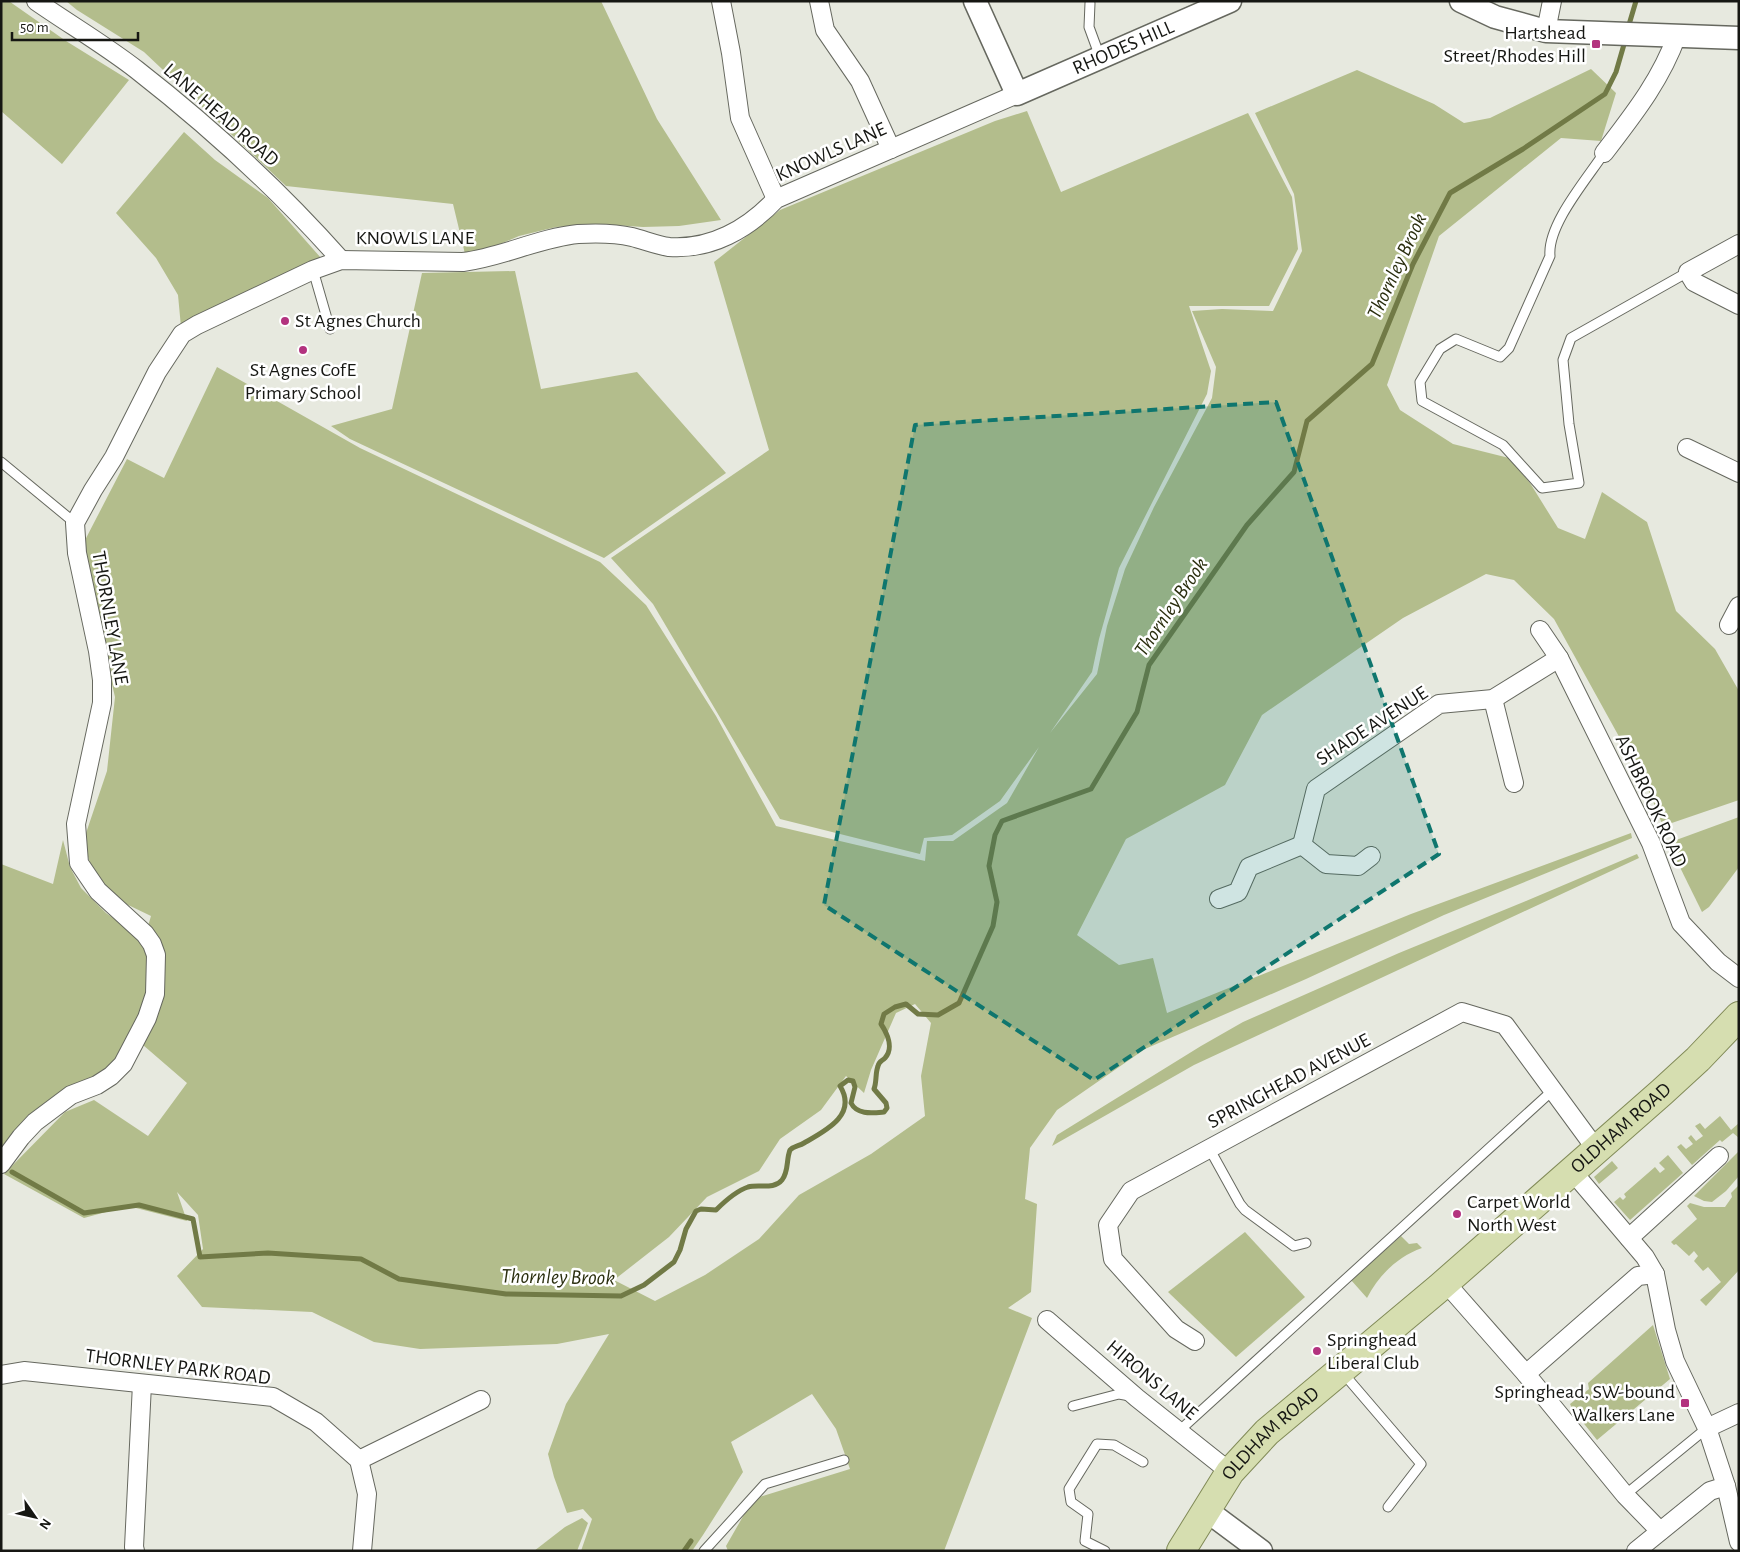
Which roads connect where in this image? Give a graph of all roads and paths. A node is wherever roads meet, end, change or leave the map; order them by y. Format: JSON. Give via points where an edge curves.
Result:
{"nodes":[{"id":1,"x":36,"y":1,"type":"edge"},
{"id":2,"x":721,"y":1,"type":"edge"},
{"id":3,"x":819,"y":1,"type":"edge"},
{"id":4,"x":975,"y":1,"type":"edge"},
{"id":5,"x":1230,"y":1,"type":"edge"},
{"id":6,"x":1461,"y":1,"type":"edge"},
{"id":7,"x":1552,"y":1,"type":"edge"},
{"id":8,"x":1090,"y":2,"type":"dead end"},
{"id":9,"x":1546,"y":31,"type":"junction"},
{"id":10,"x":1666,"y":34,"type":"junction"},
{"id":11,"x":1739,"y":38,"type":"edge"},
{"id":12,"x":1100,"y":58,"type":"junction"},
{"id":13,"x":1017,"y":94,"type":"junction"},
{"id":14,"x":890,"y":149,"type":"junction"},
{"id":15,"x":1604,"y":153,"type":"joint"},
{"id":16,"x":776,"y":199,"type":"junction"},
{"id":17,"x":1737,"y":248,"type":"edge"},
{"id":18,"x":341,"y":260,"type":"junction"},
{"id":19,"x":313,"y":270,"type":"junction"},
{"id":20,"x":1688,"y":272,"type":"junction"},
{"id":21,"x":1739,"y":305,"type":"edge"},
{"id":22,"x":330,"y":329,"type":"dead end"},
{"id":23,"x":1687,"y":448,"type":"dead end"},
{"id":24,"x":1,"y":462,"type":"edge"},
{"id":25,"x":1739,"y":473,"type":"edge"},
{"id":26,"x":75,"y":523,"type":"junction"},
{"id":27,"x":1739,"y":606,"type":"edge"},
{"id":28,"x":1728,"y":625,"type":"dead end"},
{"id":29,"x":1540,"y":630,"type":"dead end"},
{"id":30,"x":1559,"y":658,"type":"junction"},
{"id":31,"x":1493,"y":699,"type":"junction"},
{"id":32,"x":1514,"y":783,"type":"dead end"},
{"id":33,"x":1302,"y":845,"type":"junction"},
{"id":34,"x":1370,"y":856,"type":"dead end"},
{"id":35,"x":1219,"y":899,"type":"dead end"},
{"id":36,"x":1739,"y":978,"type":"edge"},
{"id":37,"x":1739,"y":1016,"type":"edge"},
{"id":38,"x":1552,"y":1091,"type":"junction"},
{"id":39,"x":1209,"y":1148,"type":"junction"},
{"id":40,"x":1596,"y":1149,"type":"junction"},
{"id":41,"x":1719,"y":1156,"type":"dead end"},
{"id":42,"x":1,"y":1164,"type":"edge"},
{"id":43,"x":1572,"y":1171,"type":"junction"},
{"id":44,"x":1629,"y":1238,"type":"junction"},
{"id":45,"x":1306,"y":1243,"type":"dead end"},
{"id":46,"x":1655,"y":1274,"type":"junction"},
{"id":47,"x":1445,"y":1282,"type":"junction"},
{"id":48,"x":1047,"y":1320,"type":"dead end"},
{"id":49,"x":1196,"y":1342,"type":"dead end"},
{"id":50,"x":1341,"y":1371,"type":"junction"},
{"id":51,"x":1526,"y":1374,"type":"junction"},
{"id":52,"x":1,"y":1375,"type":"edge"},
{"id":53,"x":142,"y":1384,"type":"junction"},
{"id":54,"x":1138,"y":1398,"type":"junction"},
{"id":55,"x":481,"y":1400,"type":"dead end"},
{"id":56,"x":1073,"y":1406,"type":"dead end"},
{"id":57,"x":1739,"y":1413,"type":"edge"},
{"id":58,"x":1707,"y":1428,"type":"junction"},
{"id":59,"x":1179,"y":1431,"type":"junction"},
{"id":60,"x":359,"y":1460,"type":"junction"},
{"id":61,"x":844,"y":1460,"type":"dead end"},
{"id":62,"x":1143,"y":1462,"type":"dead end"},
{"id":63,"x":1230,"y":1472,"type":"junction"},
{"id":64,"x":1726,"y":1486,"type":"junction"},
{"id":65,"x":1625,"y":1495,"type":"junction"},
{"id":66,"x":1388,"y":1506,"type":"dead end"},
{"id":67,"x":1206,"y":1510,"type":"junction"},
{"id":68,"x":1736,"y":1513,"type":"edge"},
{"id":69,"x":1660,"y":1531,"type":"junction"},
{"id":70,"x":1739,"y":1542,"type":"edge"},
{"id":71,"x":136,"y":1551,"type":"edge"},
{"id":72,"x":362,"y":1551,"type":"edge"},
{"id":73,"x":704,"y":1551,"type":"edge"},
{"id":74,"x":1105,"y":1551,"type":"edge"},
{"id":75,"x":1181,"y":1551,"type":"edge"},
{"id":76,"x":1261,"y":1551,"type":"edge"},
{"id":77,"x":1636,"y":1551,"type":"edge"}],
"edges":[{"from":1,"to":18,"type":"street","name":"LANE HEAD ROAD","via":[[136,70],[230,147]]},
{"from":2,"to":16,"type":"street","via":[[740,118]]},
{"from":3,"to":14,"type":"street","via":[[825,30],[860,81]]},
{"from":4,"to":13,"type":"street"},
{"from":5,"to":12,"type":"street","name":"RHODES HILL"},
{"from":6,"to":9,"type":"street","via":[[1495,17]]},
{"from":7,"to":9,"type":"street"},
{"from":8,"to":12,"type":"lane","via":[[1089,27]]},
{"from":9,"to":10,"type":"street"},
{"from":10,"to":11,"type":"street"},
{"from":10,"to":15,"type":"street","via":[[1668,58],[1646,97]]},
{"from":12,"to":13,"type":"street","name":"RHODES HILL"},
{"from":13,"to":14,"type":"street","name":"KNOWLS LANE"},
{"from":14,"to":16,"type":"street","name":"KNOWLS LANE"},
{"from":15,"to":20,"type":"lane","via":[[1559,219],[1550,256],[1509,348],[1500,357],[1456,340],[1440,349],[1420,382],[1422,401],[1503,445],[1542,488],[1579,484],[1563,360],[1571,338]]},
{"from":16,"to":18,"type":"street","name":"KNOWLS LANE","via":[[759,217],[734,233],[704,245],[668,246],[610,234],[580,234],[463,262]]},
{"from":17,"to":20,"type":"street"},
{"from":18,"to":19,"type":"street"},
{"from":19,"to":22,"type":"lane"},
{"from":19,"to":26,"type":"street","via":[[182,334],[157,372]]},
{"from":20,"to":21,"type":"street","via":[[1694,282]]},
{"from":23,"to":25,"type":"street"},
{"from":24,"to":26,"type":"lane"},
{"from":26,"to":42,"type":"street","name":"THORNLEY LANE","via":[[77,553],[102,680],[102,703],[76,824],[79,863],[98,891],[152,944],[156,955],[155,994],[147,1018],[123,1064],[111,1076],[71,1095],[35,1122]]},
{"from":27,"to":28,"type":"street"},
{"from":29,"to":30,"type":"street","name":"ASHBROOK ROAD"},
{"from":30,"to":31,"type":"street","name":"SHADE AVENUE"},
{"from":30,"to":36,"type":"street","name":"ASHBROOK ROAD","via":[[1651,843],[1681,923],[1718,962]]},
{"from":31,"to":32,"type":"street"},
{"from":31,"to":33,"type":"street","name":"SHADE AVENUE","via":[[1439,704],[1316,789]]},
{"from":33,"to":34,"type":"street","via":[[1326,864],[1358,866]]},
{"from":33,"to":35,"type":"street","via":[[1249,867],[1238,892]]},
{"from":37,"to":40,"type":"main road","name":"OLDHAM ROAD","via":[[1684,1073]]},
{"from":38,"to":39,"type":"street","name":"SPRINGHEAD AVENUE","via":[[1505,1025],[1462,1012]]},
{"from":38,"to":40,"type":"street","name":"SPRINGHEAD AVENUE"},
{"from":38,"to":59,"type":"lane"},
{"from":39,"to":45,"type":"lane","via":[[1245,1210],[1294,1246]]},
{"from":39,"to":49,"type":"street","name":"SPRINGHEAD AVENUE","via":[[1131,1191],[1108,1225],[1113,1259],[1176,1328]]},
{"from":40,"to":43,"type":"main road","name":"OLDHAM ROAD"},
{"from":41,"to":44,"type":"street"},
{"from":43,"to":44,"type":"street"},
{"from":43,"to":47,"type":"main road","name":"OLDHAM ROAD"},
{"from":44,"to":46,"type":"street"},
{"from":46,"to":51,"type":"street","via":[[1638,1276]]},
{"from":46,"to":58,"type":"street","via":[[1675,1361]]},
{"from":47,"to":50,"type":"main road","name":"OLDHAM ROAD"},
{"from":47,"to":51,"type":"street"},
{"from":48,"to":54,"type":"street","name":"HIRONS LANE"},
{"from":50,"to":63,"type":"main road","name":"OLDHAM ROAD","via":[[1267,1432]]},
{"from":50,"to":66,"type":"lane","via":[[1422,1464]]},
{"from":51,"to":65,"type":"street"},
{"from":52,"to":53,"type":"street","name":"THORNLEY PARK ROAD","via":[[24,1371]]},
{"from":53,"to":60,"type":"street","name":"THORNLEY PARK ROAD","via":[[272,1397],[316,1422]]},
{"from":53,"to":71,"type":"street"},
{"from":54,"to":56,"type":"lane","via":[[1119,1394]]},
{"from":54,"to":59,"type":"street","name":"HIRONS LANE"},
{"from":55,"to":60,"type":"street"},
{"from":57,"to":58,"type":"street"},
{"from":58,"to":64,"type":"street"},
{"from":58,"to":65,"type":"lane"},
{"from":59,"to":63,"type":"street","name":"HIRONS LANE"},
{"from":60,"to":72,"type":"street","via":[[367,1494]]},
{"from":61,"to":73,"type":"lane","via":[[765,1484]]},
{"from":62,"to":74,"type":"lane","via":[[1114,1445],[1097,1444],[1069,1490],[1071,1502],[1088,1514],[1085,1540]]},
{"from":63,"to":67,"type":"main road","name":"OLDHAM ROAD"},
{"from":64,"to":68,"type":"street"},
{"from":64,"to":69,"type":"street","via":[[1710,1491]]},
{"from":65,"to":69,"type":"street"},
{"from":67,"to":75,"type":"main road","name":"OLDHAM ROAD"},
{"from":67,"to":76,"type":"street"},
{"from":68,"to":70,"type":"street"},
{"from":69,"to":77,"type":"street"}]}
